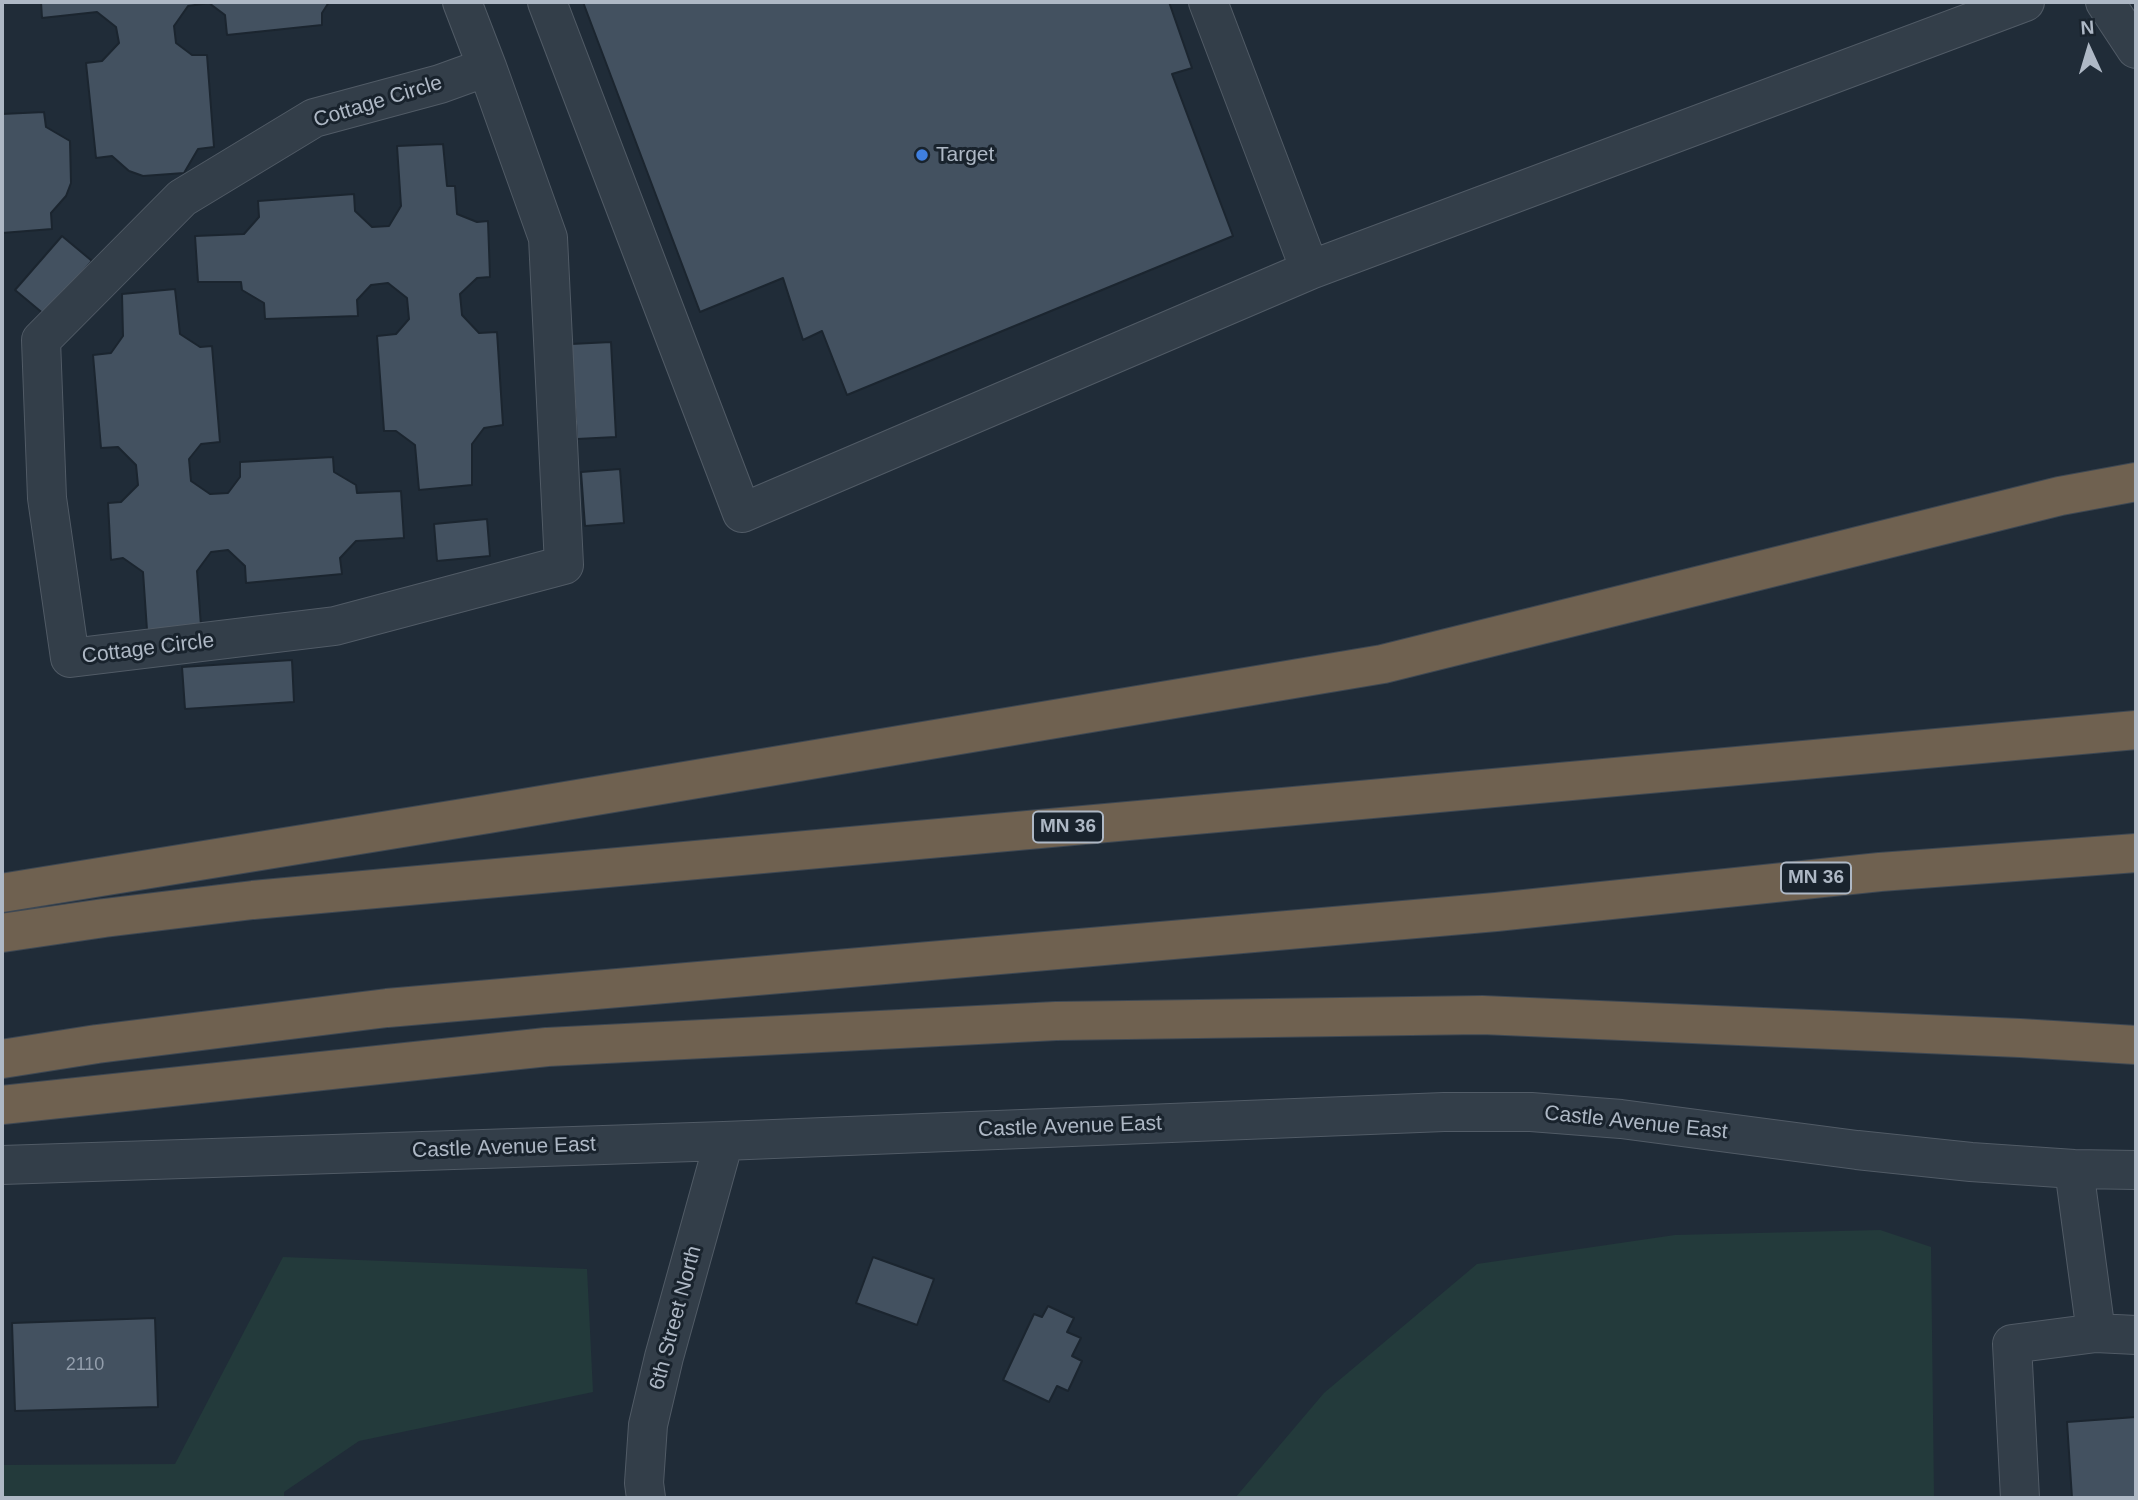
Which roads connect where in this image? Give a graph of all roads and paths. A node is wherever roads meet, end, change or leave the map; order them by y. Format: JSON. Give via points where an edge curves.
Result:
{"nodes":[{"id":1,"x":462,"y":2,"type":"edge"},
{"id":2,"x":547,"y":2,"type":"edge"},
{"id":3,"x":1208,"y":2,"type":"edge"},
{"id":4,"x":2025,"y":2,"type":"edge"},
{"id":5,"x":2105,"y":2,"type":"edge"},
{"id":6,"x":2136,"y":48,"type":"edge"},
{"id":7,"x":487,"y":67,"type":"junction"},
{"id":8,"x":1310,"y":270,"type":"junction"},
{"id":9,"x":2136,"y":482,"type":"edge"},
{"id":10,"x":2136,"y":730,"type":"edge"},
{"id":11,"x":2136,"y":853,"type":"edge"},
{"id":12,"x":2,"y":893,"type":"edge"},
{"id":13,"x":2,"y":933,"type":"edge"},
{"id":14,"x":2136,"y":1045,"type":"edge"},
{"id":15,"x":2,"y":1059,"type":"edge"},
{"id":16,"x":2,"y":1105,"type":"edge"},
{"id":17,"x":724,"y":1141,"type":"junction"},
{"id":18,"x":2,"y":1166,"type":"edge"},
{"id":19,"x":2074,"y":1169,"type":"junction"},
{"id":20,"x":2136,"y":1170,"type":"edge"},
{"id":21,"x":2096,"y":1333,"type":"junction"},
{"id":22,"x":2136,"y":1335,"type":"edge"},
{"id":23,"x":646,"y":1498,"type":"edge"},
{"id":24,"x":2020,"y":1498,"type":"edge"}],
"edges":[{"from":1,"to":7,"type":"street","name":"Cottage Circle"},
{"from":2,"to":8,"type":"street","via":[[742,513]]},
{"from":3,"to":8,"type":"street"},
{"from":4,"to":8,"type":"street"},
{"from":5,"to":6,"type":"street"},
{"from":7,"to":7,"type":"street","name":"Cottage Circle","via":[[548,238],[564,565],[335,626],[71,658],[47,498],[41,340],[182,198],[314,118]]},
{"from":9,"to":12,"type":"highway","via":[[2060,496],[1383,664]]},
{"from":10,"to":13,"type":"highway","number":"MN 36","via":[[253,900]]},
{"from":11,"to":15,"type":"highway","number":"MN 36","via":[[1880,872],[1496,912],[387,1008]]},
{"from":14,"to":16,"type":"highway","via":[[1482,1015],[1056,1021],[547,1047]]},
{"from":17,"to":18,"type":"street","name":"Castle Avenue East"},
{"from":17,"to":19,"type":"street","name":"Castle Avenue East","via":[[1531,1112],[1971,1162]]},
{"from":17,"to":23,"type":"street","name":"6th Street North","via":[[648,1425]]},
{"from":19,"to":20,"type":"street","name":"Castle Avenue East"},
{"from":19,"to":21,"type":"street"},
{"from":21,"to":22,"type":"street"},
{"from":21,"to":24,"type":"street","via":[[2012,1344]]}]}
